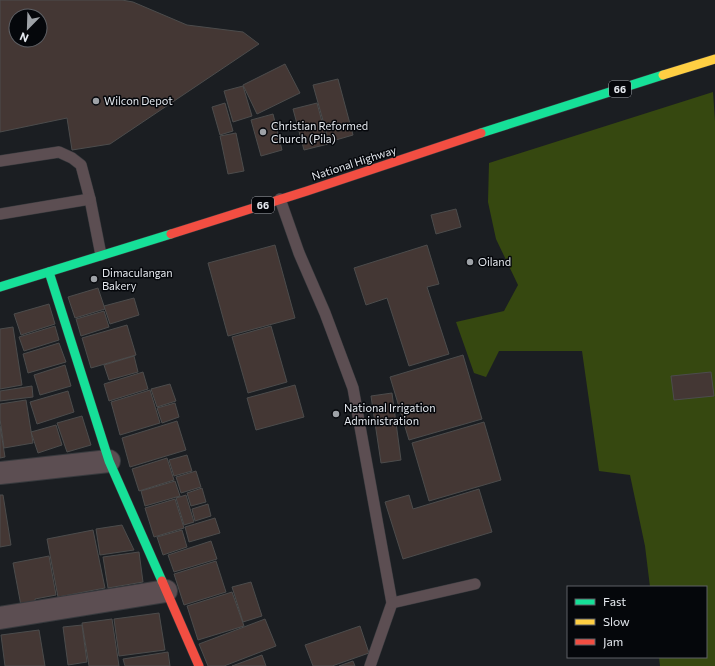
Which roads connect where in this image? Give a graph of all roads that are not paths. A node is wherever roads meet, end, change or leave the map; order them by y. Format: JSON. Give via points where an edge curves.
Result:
{"nodes":[{"id":1,"x":715,"y":59,"type":"edge"},
{"id":2,"x":0,"y":161,"type":"edge"},
{"id":3,"x":90,"y":198,"type":"junction"},
{"id":4,"x":280,"y":200,"type":"junction"},
{"id":5,"x":0,"y":214,"type":"edge"},
{"id":6,"x":100,"y":255,"type":"junction"},
{"id":7,"x":49,"y":272,"type":"junction"},
{"id":8,"x":0,"y":287,"type":"edge"},
{"id":9,"x":109,"y":461,"type":"junction"},
{"id":10,"x":0,"y":474,"type":"edge"},
{"id":11,"x":475,"y":584,"type":"dead end"},
{"id":12,"x":166,"y":591,"type":"junction"},
{"id":13,"x":392,"y":603,"type":"junction"},
{"id":14,"x":0,"y":618,"type":"edge"},
{"id":15,"x":199,"y":666,"type":"edge"},
{"id":16,"x":370,"y":666,"type":"edge"}],
"edges":[{"from":1,"to":4,"type":"main road","name":"National Highway","number":"66"},
{"from":2,"to":3,"type":"lane","via":[[59,152],[81,165]]},
{"from":3,"to":5,"type":"lane"},
{"from":3,"to":6,"type":"lane"},
{"from":4,"to":6,"type":"main road","name":"National Highway","number":"66"},
{"from":4,"to":13,"type":"lane","via":[[354,388]]},
{"from":6,"to":7,"type":"main road","name":"National Highway","number":"66"},
{"from":7,"to":8,"type":"main road","name":"National Highway","number":"66"},
{"from":7,"to":9,"type":"main road"},
{"from":9,"to":10,"type":"street"},
{"from":9,"to":12,"type":"main road"},
{"from":11,"to":13,"type":"lane"},
{"from":12,"to":14,"type":"street"},
{"from":12,"to":15,"type":"main road"},
{"from":13,"to":16,"type":"lane"}]}
